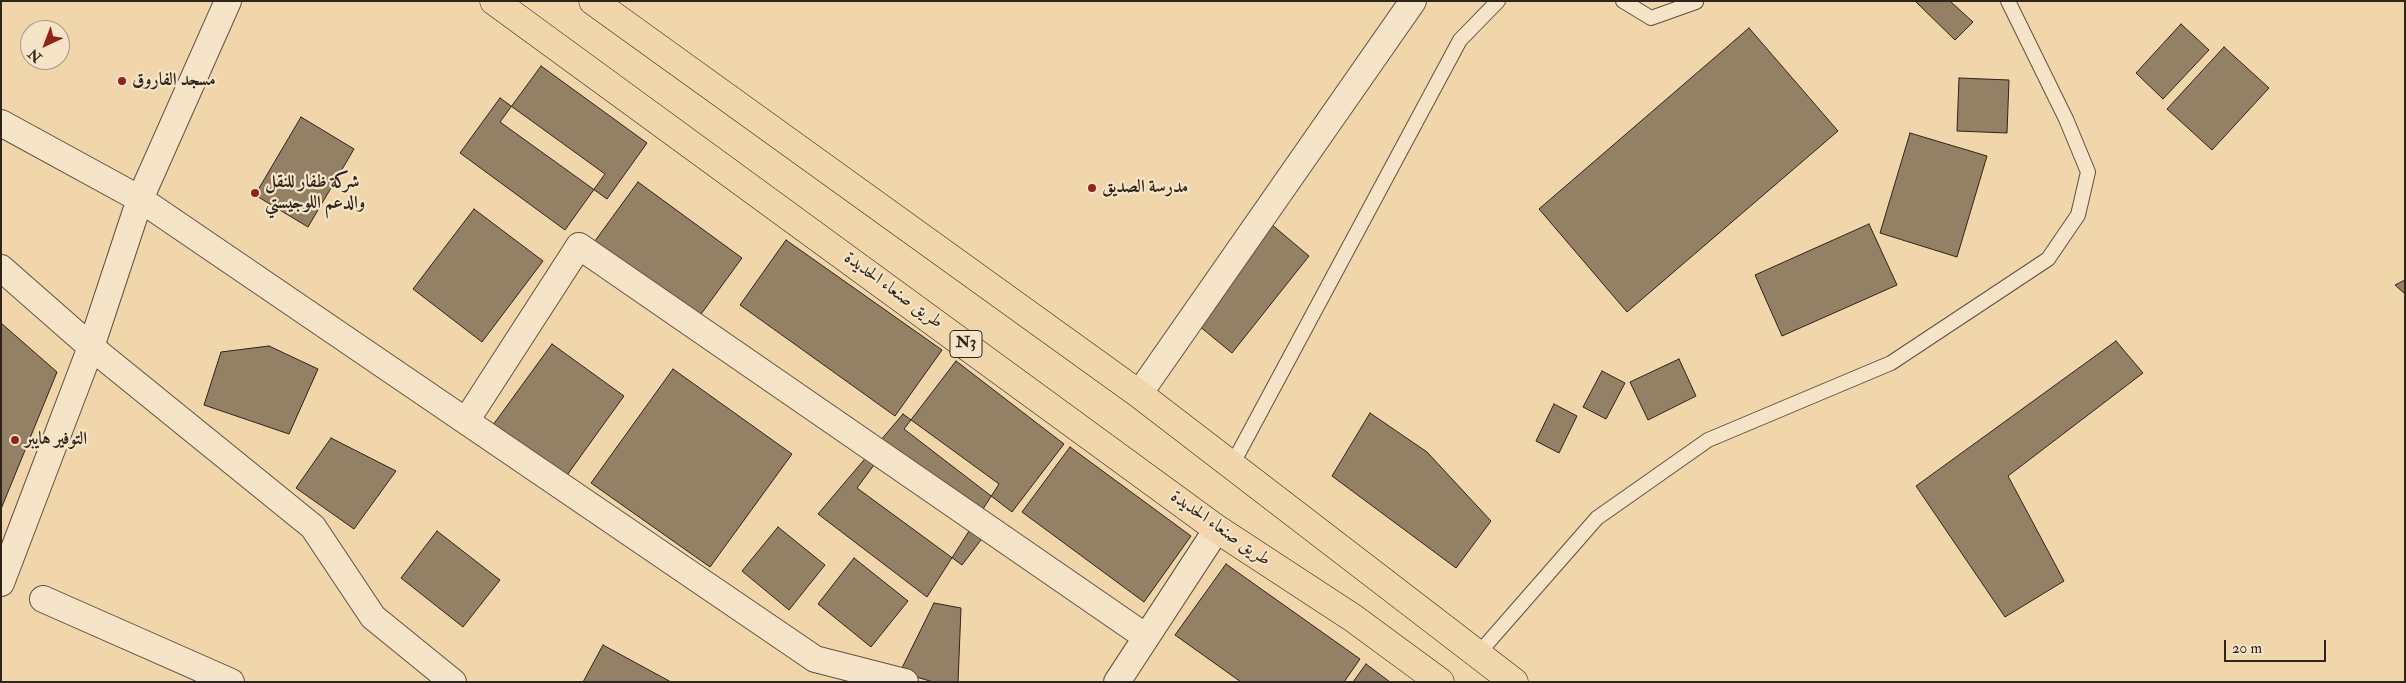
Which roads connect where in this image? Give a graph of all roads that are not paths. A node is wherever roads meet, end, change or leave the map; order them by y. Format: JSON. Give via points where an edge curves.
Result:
{"nodes":[{"id":1,"x":228,"y":1,"type":"edge"},
{"id":2,"x":494,"y":1,"type":"edge"},
{"id":3,"x":592,"y":1,"type":"edge"},
{"id":4,"x":1413,"y":1,"type":"edge"},
{"id":5,"x":1498,"y":1,"type":"edge"},
{"id":6,"x":1623,"y":1,"type":"edge"},
{"id":7,"x":2008,"y":1,"type":"edge"},
{"id":8,"x":1696,"y":2,"type":"edge"},
{"id":9,"x":1,"y":123,"type":"edge"},
{"id":10,"x":140,"y":199,"type":"junction"},
{"id":11,"x":1,"y":268,"type":"edge"},
{"id":12,"x":90,"y":348,"type":"junction"},
{"id":13,"x":1139,"y":394,"type":"junction"},
{"id":14,"x":466,"y":421,"type":"junction"},
{"id":15,"x":1232,"y":465,"type":"junction"},
{"id":16,"x":1217,"y":529,"type":"junction"},
{"id":17,"x":1,"y":583,"type":"edge"},
{"id":18,"x":43,"y":599,"type":"dead end"},
{"id":19,"x":1146,"y":637,"type":"junction"},
{"id":20,"x":1478,"y":654,"type":"junction"},
{"id":21,"x":231,"y":682,"type":"edge"},
{"id":22,"x":453,"y":682,"type":"edge"},
{"id":23,"x":904,"y":682,"type":"edge"},
{"id":24,"x":1117,"y":682,"type":"edge"},
{"id":25,"x":1440,"y":682,"type":"edge"},
{"id":26,"x":1514,"y":682,"type":"edge"}],
"edges":[{"from":1,"to":10,"type":"street"},
{"from":2,"to":16,"type":"main road","name":"طريق صنعاء الحديدة","number":"N3"},
{"from":3,"to":13,"type":"main road"},
{"from":4,"to":13,"type":"street"},
{"from":5,"to":15,"type":"lane","via":[[1460,40]]},
{"from":6,"to":8,"type":"lane","via":[[1651,18]]},
{"from":7,"to":20,"type":"lane","via":[[2066,119],[2088,172],[2078,215],[2048,259],[1891,364],[1708,440],[1597,518]]},
{"from":9,"to":10,"type":"street"},
{"from":10,"to":12,"type":"street"},
{"from":10,"to":14,"type":"street"},
{"from":11,"to":12,"type":"street"},
{"from":12,"to":17,"type":"street"},
{"from":12,"to":22,"type":"street","via":[[312,527],[373,617]]},
{"from":13,"to":15,"type":"main road"},
{"from":14,"to":19,"type":"street","via":[[579,246]]},
{"from":14,"to":23,"type":"street","via":[[814,659]]},
{"from":15,"to":20,"type":"main road"},
{"from":16,"to":19,"type":"street"},
{"from":16,"to":25,"type":"main road","name":"طريق صنعاء الحديدة","number":"N3","via":[[1353,618]]},
{"from":18,"to":21,"type":"street"},
{"from":19,"to":24,"type":"street"},
{"from":20,"to":26,"type":"main road"}]}
